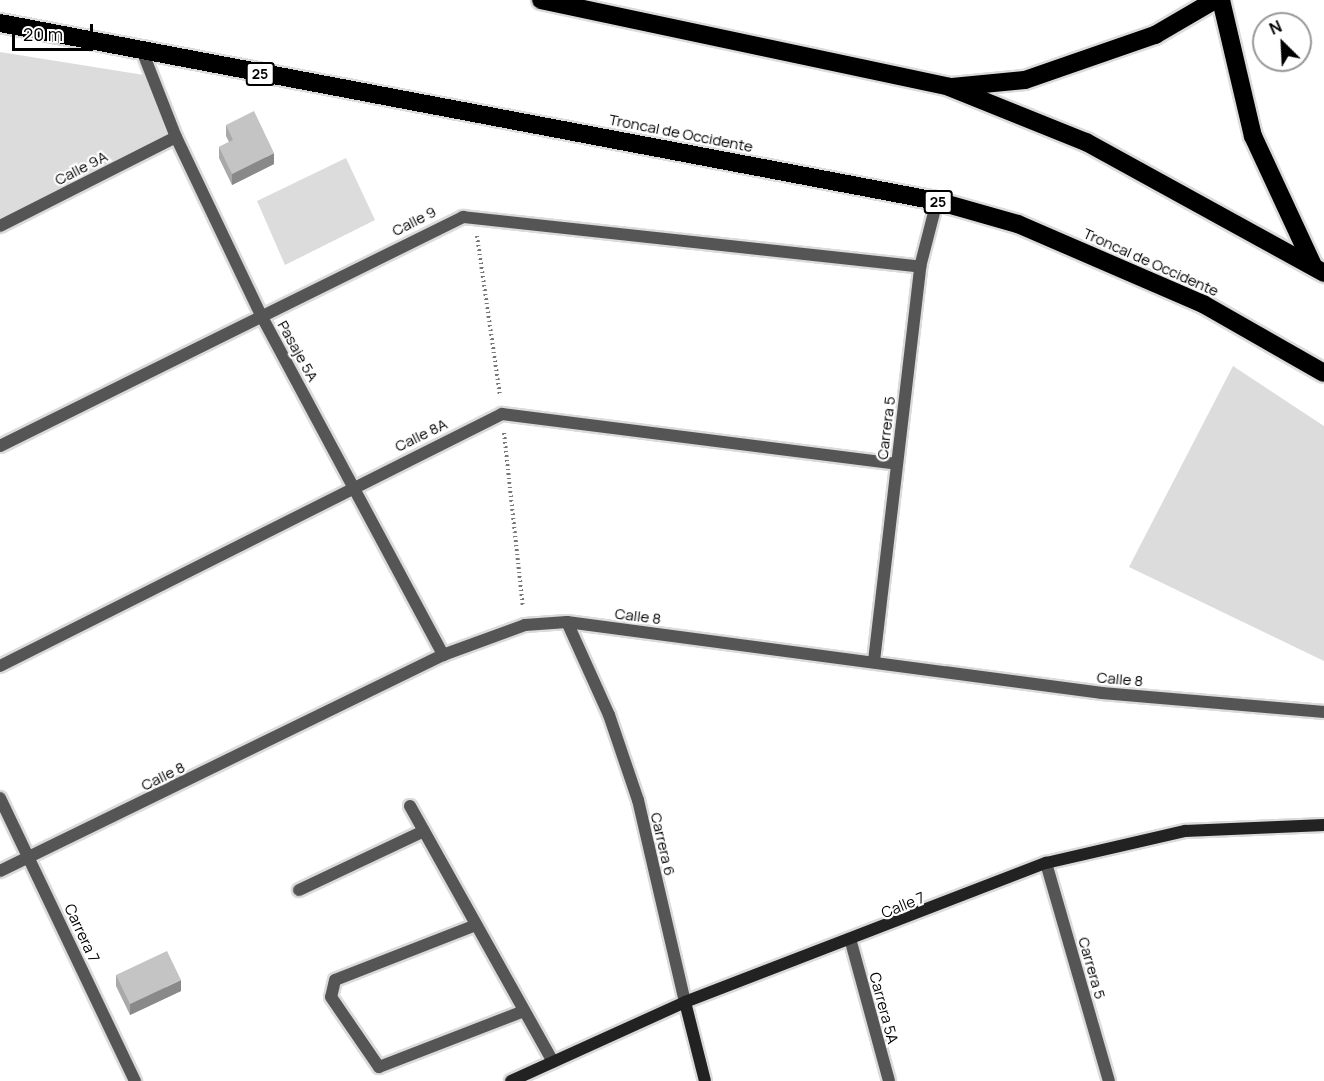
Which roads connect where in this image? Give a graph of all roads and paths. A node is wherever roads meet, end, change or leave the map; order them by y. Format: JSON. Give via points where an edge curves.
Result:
{"nodes":[{"id":1,"x":541,"y":0,"type":"edge"},
{"id":2,"x":1215,"y":0,"type":"edge"},
{"id":3,"x":1221,"y":0,"type":"edge"},
{"id":4,"x":0,"y":23,"type":"edge"},
{"id":5,"x":143,"y":53,"type":"junction"},
{"id":6,"x":949,"y":87,"type":"junction"},
{"id":7,"x":176,"y":137,"type":"junction"},
{"id":8,"x":937,"y":201,"type":"junction"},
{"id":9,"x":475,"y":218,"type":"junction"},
{"id":10,"x":0,"y":226,"type":"edge"},
{"id":11,"x":920,"y":267,"type":"junction"},
{"id":12,"x":1318,"y":269,"type":"edge"},
{"id":13,"x":261,"y":315,"type":"junction"},
{"id":14,"x":1324,"y":373,"type":"edge"},
{"id":15,"x":502,"y":414,"type":"junction"},
{"id":16,"x":0,"y":446,"type":"edge"},
{"id":17,"x":897,"y":464,"type":"junction"},
{"id":18,"x":355,"y":485,"type":"junction"},
{"id":19,"x":567,"y":622,"type":"junction"},
{"id":20,"x":525,"y":625,"type":"junction"},
{"id":21,"x":443,"y":655,"type":"junction"},
{"id":22,"x":874,"y":661,"type":"junction"},
{"id":23,"x":0,"y":666,"type":"edge"},
{"id":24,"x":1324,"y":712,"type":"edge"},
{"id":25,"x":0,"y":798,"type":"edge"},
{"id":26,"x":410,"y":806,"type":"dead end"},
{"id":27,"x":1324,"y":825,"type":"edge"},
{"id":28,"x":424,"y":831,"type":"junction"},
{"id":29,"x":31,"y":858,"type":"junction"},
{"id":30,"x":1046,"y":863,"type":"junction"},
{"id":31,"x":0,"y":871,"type":"edge"},
{"id":32,"x":299,"y":891,"type":"dead end"},
{"id":33,"x":476,"y":925,"type":"junction"},
{"id":34,"x":851,"y":942,"type":"junction"},
{"id":35,"x":685,"y":1002,"type":"junction"},
{"id":36,"x":524,"y":1011,"type":"junction"},
{"id":37,"x":553,"y":1062,"type":"junction"},
{"id":38,"x":135,"y":1081,"type":"edge"},
{"id":39,"x":511,"y":1081,"type":"edge"},
{"id":40,"x":705,"y":1081,"type":"edge"},
{"id":41,"x":889,"y":1081,"type":"edge"},
{"id":42,"x":1109,"y":1081,"type":"edge"}],
"edges":[{"from":1,"to":6,"type":"highway"},
{"from":2,"to":6,"type":"highway","via":[[1155,35],[1024,80]]},
{"from":3,"to":12,"type":"highway","via":[[1254,136]]},
{"from":4,"to":5,"type":"highway","name":"Troncal de Occidente","number":"25"},
{"from":5,"to":7,"type":"street","name":"Pasaje 5A"},
{"from":5,"to":8,"type":"highway","name":"Troncal de Occidente","number":"25"},
{"from":6,"to":12,"type":"highway","via":[[1086,142]]},
{"from":7,"to":10,"type":"street","name":"Calle 9A"},
{"from":7,"to":13,"type":"street","name":"Pasaje 5A"},
{"from":8,"to":11,"type":"street","name":"Carrera 5"},
{"from":8,"to":14,"type":"highway","name":"Troncal de Occidente","number":"25","via":[[1018,224],[1203,304]]},
{"from":9,"to":11,"type":"street","name":"Calle 9"},
{"from":9,"to":13,"type":"street","name":"Calle 9","via":[[447,221]]},
{"from":9,"to":15,"type":"path"},
{"from":11,"to":17,"type":"street","name":"Carrera 5"},
{"from":13,"to":16,"type":"street","name":"Calle 9"},
{"from":13,"to":18,"type":"street","name":"Pasaje 5A"},
{"from":15,"to":17,"type":"street"},
{"from":15,"to":18,"type":"street","name":"Calle 8A"},
{"from":15,"to":20,"type":"path"},
{"from":17,"to":22,"type":"street","name":"Carrera 5"},
{"from":18,"to":21,"type":"street","name":"Pasaje 5A"},
{"from":18,"to":23,"type":"street","name":"Calle 8A"},
{"from":19,"to":20,"type":"street","name":"Calle 8"},
{"from":19,"to":22,"type":"street","name":"Calle 8"},
{"from":19,"to":35,"type":"street","name":"Carrera 6","via":[[609,715],[638,800]]},
{"from":20,"to":21,"type":"street","name":"Calle 8"},
{"from":21,"to":29,"type":"street","name":"Calle 8"},
{"from":22,"to":24,"type":"street","name":"Calle 8","via":[[1102,693]]},
{"from":25,"to":29,"type":"street","name":"Carrera 7"},
{"from":26,"to":28,"type":"street"},
{"from":27,"to":30,"type":"street","name":"Calle 7","via":[[1185,831]]},
{"from":28,"to":32,"type":"street"},
{"from":28,"to":33,"type":"street"},
{"from":29,"to":31,"type":"street","name":"Calle 8"},
{"from":29,"to":38,"type":"street","name":"Carrera 7"},
{"from":30,"to":34,"type":"street","name":"Calle 7"},
{"from":30,"to":42,"type":"street","name":"Carrera 5"},
{"from":33,"to":36,"type":"street"},
{"from":33,"to":36,"type":"street","via":[[335,980],[331,997],[379,1067]]},
{"from":34,"to":35,"type":"street","name":"Calle 7"},
{"from":34,"to":41,"type":"street","name":"Carrera 5A"},
{"from":35,"to":37,"type":"street","name":"Calle 7"},
{"from":35,"to":40,"type":"street","name":"Carrera 6"},
{"from":36,"to":37,"type":"street"},
{"from":37,"to":39,"type":"street","name":"Calle 7"}]}
